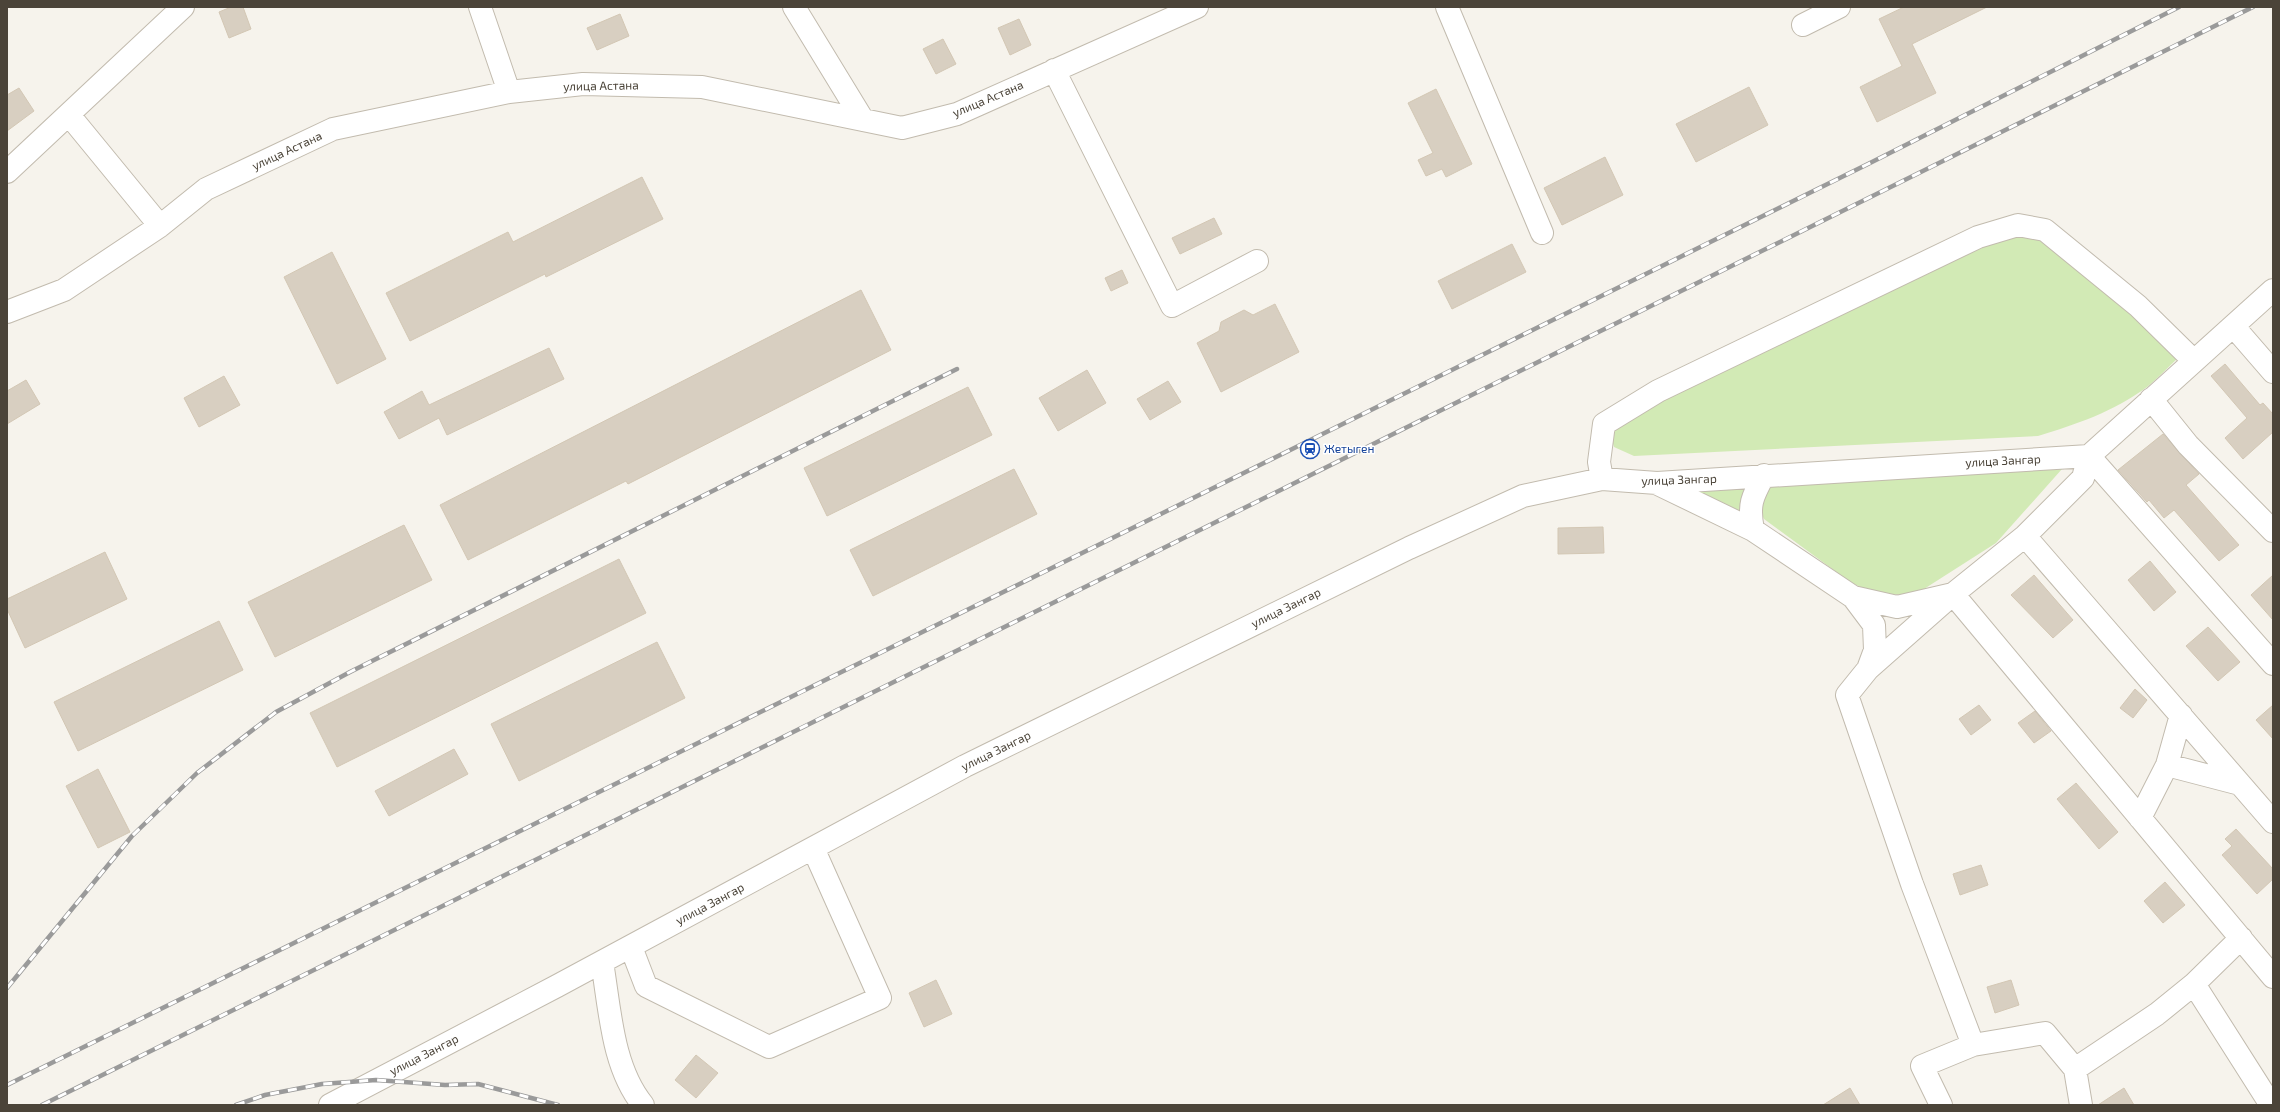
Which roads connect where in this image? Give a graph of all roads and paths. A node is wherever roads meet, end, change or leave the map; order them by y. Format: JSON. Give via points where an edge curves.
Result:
{"nodes":[{"id":1,"x":183,"y":7,"type":"edge"},
{"id":2,"x":480,"y":7,"type":"edge"},
{"id":3,"x":794,"y":7,"type":"edge"},
{"id":4,"x":1197,"y":7,"type":"edge"},
{"id":5,"x":1447,"y":7,"type":"edge"},
{"id":6,"x":1839,"y":7,"type":"edge"},
{"id":7,"x":1803,"y":25,"type":"dead end"},
{"id":8,"x":1054,"y":70,"type":"junction"},
{"id":9,"x":509,"y":92,"type":"junction"},
{"id":10,"x":68,"y":115,"type":"junction"},
{"id":11,"x":863,"y":120,"type":"junction"},
{"id":12,"x":7,"y":172,"type":"edge"},
{"id":13,"x":160,"y":226,"type":"junction"},
{"id":14,"x":1542,"y":233,"type":"dead end"},
{"id":15,"x":1257,"y":261,"type":"dead end"},
{"id":16,"x":2273,"y":290,"type":"edge"},
{"id":17,"x":7,"y":312,"type":"edge"},
{"id":18,"x":2234,"y":327,"type":"junction"},
{"id":19,"x":2194,"y":361,"type":"junction"},
{"id":20,"x":2273,"y":372,"type":"edge"},
{"id":21,"x":2151,"y":399,"type":"junction"},
{"id":22,"x":2089,"y":456,"type":"junction"},
{"id":23,"x":1764,"y":475,"type":"junction"},
{"id":24,"x":1602,"y":479,"type":"junction"},
{"id":25,"x":1657,"y":483,"type":"junction"},
{"id":26,"x":1754,"y":530,"type":"junction"},
{"id":27,"x":2273,"y":531,"type":"edge"},
{"id":28,"x":2025,"y":536,"type":"junction"},
{"id":29,"x":1953,"y":594,"type":"junction"},
{"id":30,"x":1853,"y":598,"type":"junction"},
{"id":31,"x":2273,"y":664,"type":"edge"},
{"id":32,"x":1868,"y":669,"type":"junction"},
{"id":33,"x":2181,"y":715,"type":"junction"},
{"id":34,"x":2167,"y":765,"type":"junction"},
{"id":35,"x":2240,"y":784,"type":"junction"},
{"id":36,"x":2140,"y":818,"type":"junction"},
{"id":37,"x":2273,"y":822,"type":"edge"},
{"id":38,"x":813,"y":848,"type":"junction"},
{"id":39,"x":2240,"y":938,"type":"junction"},
{"id":40,"x":631,"y":947,"type":"junction"},
{"id":41,"x":602,"y":962,"type":"junction"},
{"id":42,"x":2273,"y":977,"type":"edge"},
{"id":43,"x":2194,"y":984,"type":"junction"},
{"id":44,"x":1973,"y":1045,"type":"junction"},
{"id":45,"x":2075,"y":1069,"type":"junction"},
{"id":46,"x":330,"y":1105,"type":"edge"},
{"id":47,"x":643,"y":1105,"type":"edge"},
{"id":48,"x":1941,"y":1105,"type":"edge"},
{"id":49,"x":2081,"y":1105,"type":"edge"},
{"id":50,"x":2271,"y":1105,"type":"edge"}],
"edges":[{"from":1,"to":10,"type":"street"},
{"from":2,"to":9,"type":"street"},
{"from":3,"to":11,"type":"street"},
{"from":4,"to":8,"type":"street","name":"улица Астана"},
{"from":5,"to":14,"type":"street"},
{"from":6,"to":7,"type":"street"},
{"from":8,"to":11,"type":"street","name":"улица Астана","via":[[957,114],[902,128]]},
{"from":8,"to":15,"type":"street","via":[[1172,306]]},
{"from":9,"to":11,"type":"street","name":"улица Астана","via":[[583,84],[702,87]]},
{"from":9,"to":13,"type":"street","name":"улица Астана","via":[[333,129],[206,189]]},
{"from":10,"to":12,"type":"street"},
{"from":10,"to":13,"type":"street"},
{"from":13,"to":17,"type":"street","name":"улица Астана","via":[[64,290]]},
{"from":16,"to":18,"type":"street"},
{"from":18,"to":19,"type":"street"},
{"from":18,"to":20,"type":"street"},
{"from":19,"to":21,"type":"street"},
{"from":19,"to":24,"type":"street","via":[[2138,306],[2045,230],[2018,225],[1978,237],[1640,402],[1604,424],[1598,462]]},
{"from":21,"to":22,"type":"street"},
{"from":21,"to":27,"type":"street","via":[[2188,445]]},
{"from":22,"to":23,"type":"street","name":"улица Зангар"},
{"from":22,"to":28,"type":"street","via":[[2083,478]]},
{"from":22,"to":31,"type":"street"},
{"from":23,"to":25,"type":"street","name":"улица Зангар"},
{"from":23,"to":26,"type":"street","via":[[1751,498],[1750,512]]},
{"from":24,"to":25,"type":"street","name":"улица Зангар"},
{"from":24,"to":38,"type":"street","name":"улица Зангар","via":[[1523,496],[1409,548],[965,766]]},
{"from":25,"to":26,"type":"street"},
{"from":26,"to":30,"type":"street"},
{"from":28,"to":29,"type":"street"},
{"from":28,"to":33,"type":"street"},
{"from":29,"to":30,"type":"street","via":[[1898,607]]},
{"from":29,"to":32,"type":"street"},
{"from":29,"to":36,"type":"street"},
{"from":30,"to":32,"type":"street","via":[[1874,625],[1875,650]]},
{"from":32,"to":44,"type":"street","via":[[1847,695],[1912,884]]},
{"from":33,"to":34,"type":"street"},
{"from":33,"to":35,"type":"street"},
{"from":34,"to":35,"type":"street"},
{"from":34,"to":36,"type":"street"},
{"from":35,"to":37,"type":"street"},
{"from":36,"to":39,"type":"street"},
{"from":38,"to":40,"type":"street","name":"улица Зангар"},
{"from":38,"to":40,"type":"street","via":[[880,998],[769,1047],[646,986]]},
{"from":39,"to":42,"type":"street"},
{"from":39,"to":43,"type":"street"},
{"from":40,"to":41,"type":"street","name":"улица Зангар"},
{"from":41,"to":46,"type":"street","name":"улица Зангар"},
{"from":41,"to":47,"type":"street","via":[[619,1057],[625,1077]]},
{"from":43,"to":45,"type":"street","via":[[2157,1014]]},
{"from":43,"to":50,"type":"street"},
{"from":44,"to":45,"type":"street","via":[[2044,1033]]},
{"from":44,"to":48,"type":"street","via":[[1922,1066]]},
{"from":45,"to":49,"type":"street"}]}
